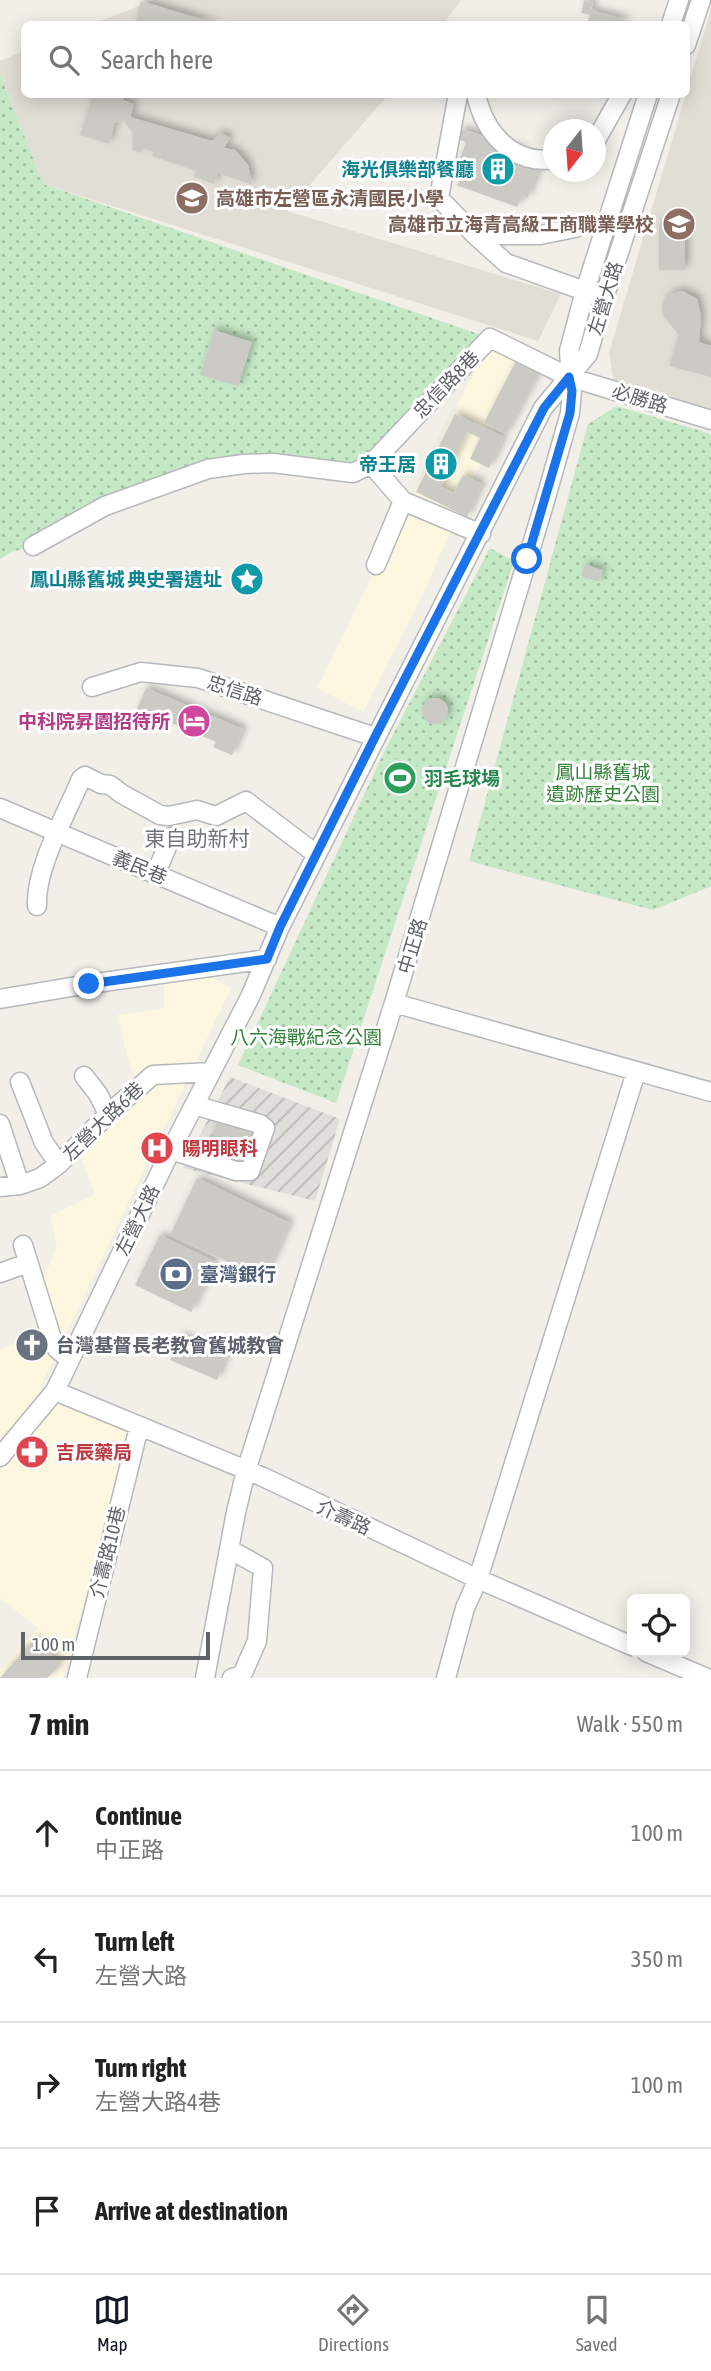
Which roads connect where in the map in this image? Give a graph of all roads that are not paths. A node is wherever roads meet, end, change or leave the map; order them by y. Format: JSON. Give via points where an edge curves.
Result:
{"nodes":[{"id":1,"x":679,"y":0,"type":"edge"},
{"id":2,"x":701,"y":0,"type":"edge"},
{"id":3,"x":672,"y":21,"type":"edge"},
{"id":4,"x":690,"y":35,"type":"edge"},
{"id":5,"x":457,"y":98,"type":"edge"},
{"id":6,"x":477,"y":98,"type":"edge"},
{"id":7,"x":622,"y":98,"type":"edge"},
{"id":8,"x":647,"y":98,"type":"edge"},
{"id":9,"x":669,"y":100,"type":"edge"},
{"id":10,"x":606,"y":124,"type":"edge"},
{"id":11,"x":543,"y":159,"type":"edge"},
{"id":12,"x":575,"y":228,"type":"dead end"},
{"id":13,"x":475,"y":235,"type":"junction"},
{"id":14,"x":585,"y":291,"type":"junction"},
{"id":15,"x":604,"y":298,"type":"junction"},
{"id":16,"x":569,"y":377,"type":"junction"},
{"id":17,"x":711,"y":420,"type":"edge"},
{"id":18,"x":370,"y":464,"type":"junction"},
{"id":19,"x":403,"y":501,"type":"junction"},
{"id":20,"x":481,"y":534,"type":"junction"},
{"id":21,"x":33,"y":547,"type":"dead end"},
{"id":22,"x":376,"y":565,"type":"dead end"},
{"id":23,"x":92,"y":687,"type":"dead end"},
{"id":24,"x":375,"y":737,"type":"junction"},
{"id":25,"x":0,"y":808,"type":"edge"},
{"id":26,"x":58,"y":832,"type":"junction"},
{"id":27,"x":171,"y":837,"type":"dead end"},
{"id":28,"x":316,"y":854,"type":"junction"},
{"id":29,"x":156,"y":873,"type":"junction"},
{"id":30,"x":37,"y":906,"type":"dead end"},
{"id":31,"x":280,"y":927,"type":"junction"},
{"id":32,"x":267,"y":959,"type":"junction"},
{"id":33,"x":0,"y":999,"type":"edge"},
{"id":34,"x":394,"y":1003,"type":"junction"},
{"id":35,"x":211,"y":1072,"type":"junction"},
{"id":36,"x":636,"y":1072,"type":"junction"},
{"id":37,"x":84,"y":1076,"type":"dead end"},
{"id":38,"x":20,"y":1082,"type":"dead end"},
{"id":39,"x":711,"y":1092,"type":"edge"},
{"id":40,"x":194,"y":1105,"type":"junction"},
{"id":41,"x":108,"y":1114,"type":"junction"},
{"id":42,"x":0,"y":1124,"type":"edge"},
{"id":43,"x":171,"y":1150,"type":"junction"},
{"id":44,"x":59,"y":1164,"type":"junction"},
{"id":45,"x":20,"y":1185,"type":"junction"},
{"id":46,"x":0,"y":1187,"type":"edge"},
{"id":47,"x":23,"y":1245,"type":"dead end"},
{"id":48,"x":28,"y":1263,"type":"junction"},
{"id":49,"x":0,"y":1273,"type":"edge"},
{"id":50,"x":70,"y":1360,"type":"junction"},
{"id":51,"x":55,"y":1391,"type":"junction"},
{"id":52,"x":139,"y":1427,"type":"junction"},
{"id":53,"x":0,"y":1457,"type":"edge"},
{"id":54,"x":247,"y":1471,"type":"junction"},
{"id":55,"x":229,"y":1549,"type":"junction"},
{"id":56,"x":478,"y":1579,"type":"junction"},
{"id":57,"x":627,"y":1644,"type":"edge"},
{"id":58,"x":658,"y":1657,"type":"edge"},
{"id":59,"x":77,"y":1678,"type":"edge"},
{"id":60,"x":205,"y":1678,"type":"edge"},
{"id":61,"x":232,"y":1678,"type":"edge"},
{"id":62,"x":446,"y":1678,"type":"edge"},
{"id":63,"x":707,"y":1678,"type":"edge"}],
"edges":[{"from":1,"to":3,"type":"street"},
{"from":2,"to":4,"type":"street"},
{"from":5,"to":13,"type":"street","via":[[439,198]]},
{"from":6,"to":11,"type":"street","via":[[485,121],[504,146]]},
{"from":7,"to":10,"type":"street"},
{"from":8,"to":9,"type":"street"},
{"from":8,"to":14,"type":"street","name":"左營大路"},
{"from":9,"to":15,"type":"street","name":"左營大路"},
{"from":12,"to":13,"type":"street","via":[[540,235]]},
{"from":13,"to":14,"type":"street","via":[[506,263]]},
{"from":14,"to":15,"type":"street"},
{"from":14,"to":16,"type":"street","name":"左營大路","via":[[569,351]]},
{"from":15,"to":16,"type":"street","name":"左營大路","via":[[588,354]]},
{"from":16,"to":17,"type":"street","name":"必勝路"},
{"from":16,"to":18,"type":"street","name":"忠信路8巷","via":[[491,338]]},
{"from":16,"to":20,"type":"street","name":"左營大路","via":[[544,408]]},
{"from":16,"to":34,"type":"street","name":"中正路","via":[[569,417]]},
{"from":18,"to":19,"type":"street"},
{"from":18,"to":21,"type":"street","via":[[353,473],[272,463],[208,469],[105,506]]},
{"from":19,"to":20,"type":"street"},
{"from":19,"to":22,"type":"street"},
{"from":20,"to":24,"type":"street","name":"左營大路"},
{"from":23,"to":24,"type":"street","name":"忠信路","via":[[141,672],[198,678]]},
{"from":24,"to":28,"type":"street","name":"左營大路"},
{"from":25,"to":26,"type":"street","name":"義民巷"},
{"from":26,"to":28,"type":"street","via":[[85,776],[110,785],[160,815],[197,810],[216,816],[246,801]]},
{"from":26,"to":29,"type":"street","name":"義民巷"},
{"from":26,"to":30,"type":"street","via":[[41,871]]},
{"from":27,"to":29,"type":"street"},
{"from":28,"to":31,"type":"street","name":"左營大路"},
{"from":29,"to":31,"type":"street","name":"義民巷"},
{"from":31,"to":32,"type":"street","name":"左營大路"},
{"from":32,"to":33,"type":"street"},
{"from":32,"to":35,"type":"street","name":"左營大路"},
{"from":34,"to":36,"type":"street"},
{"from":34,"to":54,"type":"street","name":"中正路"},
{"from":35,"to":40,"type":"street","name":"左營大路"},
{"from":35,"to":41,"type":"street","name":"左營大路6巷","via":[[153,1074]]},
{"from":36,"to":39,"type":"street"},
{"from":36,"to":56,"type":"street"},
{"from":37,"to":41,"type":"street"},
{"from":38,"to":44,"type":"street","via":[[44,1143]]},
{"from":40,"to":43,"type":"street","name":"左營大路"},
{"from":40,"to":43,"type":"street","via":[[265,1128],[250,1171],[236,1171]]},
{"from":41,"to":44,"type":"street","name":"左營大路6巷"},
{"from":42,"to":45,"type":"street"},
{"from":43,"to":50,"type":"street","name":"左營大路"},
{"from":44,"to":45,"type":"street","name":"左營大路6巷"},
{"from":45,"to":46,"type":"street","name":"左營大路6巷"},
{"from":47,"to":48,"type":"street"},
{"from":48,"to":49,"type":"street"},
{"from":48,"to":50,"type":"street","via":[[53,1342]]},
{"from":50,"to":51,"type":"street","name":"左營大路"},
{"from":51,"to":52,"type":"street","name":"介壽路"},
{"from":51,"to":53,"type":"street","name":"左營大路"},
{"from":52,"to":54,"type":"street","name":"介壽路"},
{"from":52,"to":59,"type":"street","name":"介壽路10巷"},
{"from":54,"to":55,"type":"street","name":"中正路"},
{"from":54,"to":56,"type":"street","name":"介壽路"},
{"from":55,"to":60,"type":"street","name":"中正路"},
{"from":55,"to":61,"type":"street","via":[[263,1568],[257,1641],[242,1675]]},
{"from":56,"to":57,"type":"street","name":"介壽路"},
{"from":56,"to":62,"type":"street"},
{"from":58,"to":63,"type":"street"}]}
